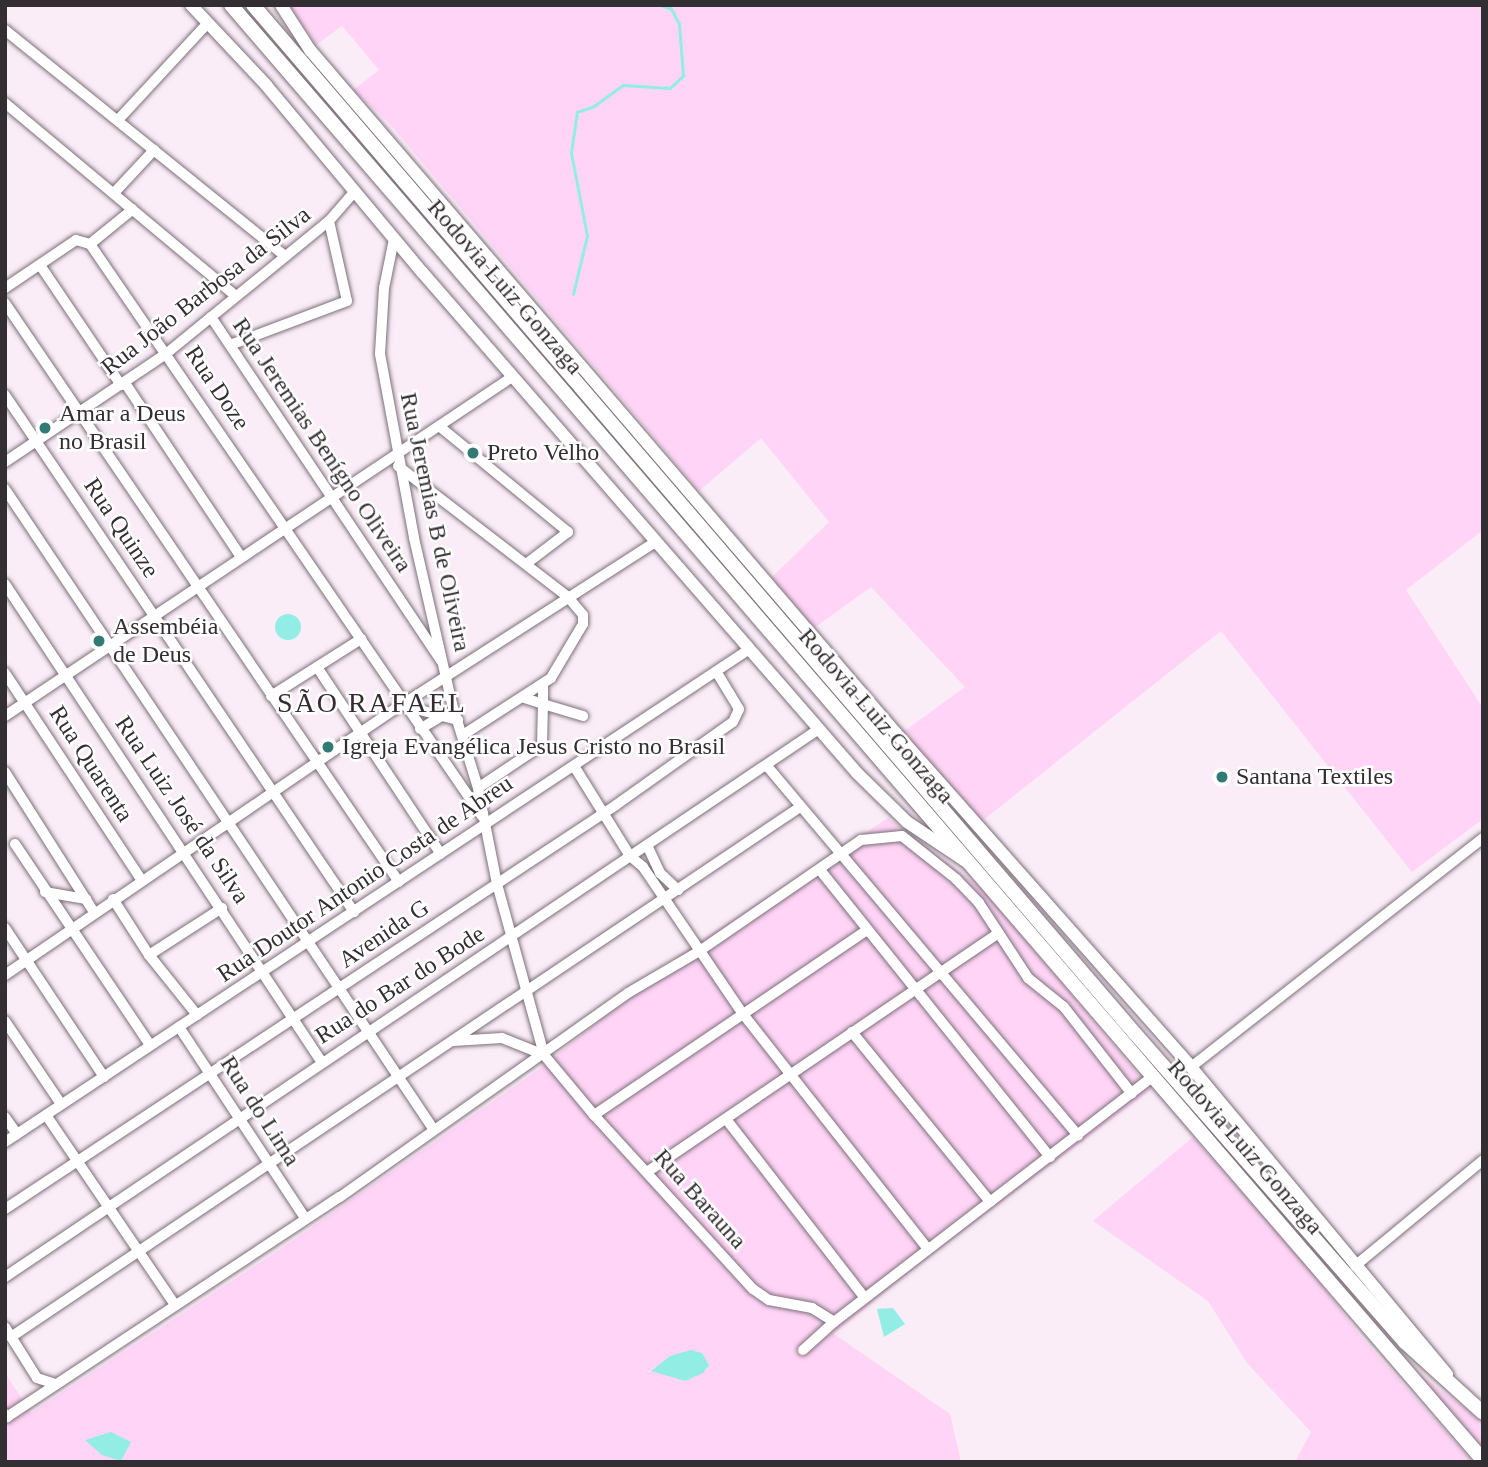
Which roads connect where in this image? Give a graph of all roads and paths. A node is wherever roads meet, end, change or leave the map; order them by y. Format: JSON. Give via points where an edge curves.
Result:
{"nodes":[{"id":1,"x":182,"y":5,"type":"edge"},
{"id":2,"x":191,"y":5,"type":"edge"},
{"id":3,"x":231,"y":5,"type":"edge"},
{"id":4,"x":253,"y":5,"type":"edge"},
{"id":5,"x":281,"y":5,"type":"edge"},
{"id":6,"x":203,"y":20,"type":"junction"},
{"id":7,"x":5,"y":30,"type":"edge"},
{"id":8,"x":5,"y":103,"type":"edge"},
{"id":9,"x":118,"y":120,"type":"junction"},
{"id":10,"x":154,"y":150,"type":"junction"},
{"id":11,"x":355,"y":191,"type":"junction"},
{"id":12,"x":114,"y":192,"type":"junction"},
{"id":13,"x":133,"y":209,"type":"junction"},
{"id":14,"x":330,"y":221,"type":"junction"},
{"id":15,"x":394,"y":239,"type":"junction"},
{"id":16,"x":88,"y":242,"type":"junction"},
{"id":17,"x":285,"y":256,"type":"junction"},
{"id":18,"x":40,"y":265,"type":"junction"},
{"id":19,"x":5,"y":288,"type":"edge"},
{"id":20,"x":236,"y":296,"type":"junction"},
{"id":21,"x":5,"y":303,"type":"edge"},
{"id":22,"x":211,"y":317,"type":"junction"},
{"id":23,"x":230,"y":345,"type":"junction"},
{"id":24,"x":167,"y":353,"type":"junction"},
{"id":25,"x":512,"y":377,"type":"junction"},
{"id":26,"x":123,"y":384,"type":"junction"},
{"id":27,"x":5,"y":395,"type":"edge"},
{"id":28,"x":79,"y":414,"type":"junction"},
{"id":29,"x":439,"y":426,"type":"junction"},
{"id":30,"x":37,"y":442,"type":"junction"},
{"id":31,"x":397,"y":460,"type":"junction"},
{"id":32,"x":5,"y":462,"type":"edge"},
{"id":33,"x":5,"y":489,"type":"edge"},
{"id":34,"x":331,"y":497,"type":"junction"},
{"id":35,"x":285,"y":528,"type":"junction"},
{"id":36,"x":655,"y":542,"type":"junction"},
{"id":37,"x":242,"y":557,"type":"junction"},
{"id":38,"x":526,"y":564,"type":"junction"},
{"id":39,"x":5,"y":584,"type":"edge"},
{"id":40,"x":198,"y":586,"type":"junction"},
{"id":41,"x":568,"y":597,"type":"junction"},
{"id":42,"x":155,"y":615,"type":"junction"},
{"id":43,"x":361,"y":639,"type":"junction"},
{"id":44,"x":108,"y":644,"type":"junction"},
{"id":45,"x":748,"y":650,"type":"junction"},
{"id":46,"x":317,"y":667,"type":"junction"},
{"id":47,"x":446,"y":670,"type":"junction"},
{"id":48,"x":716,"y":671,"type":"junction"},
{"id":49,"x":5,"y":673,"type":"edge"},
{"id":50,"x":66,"y":674,"type":"junction"},
{"id":51,"x":543,"y":684,"type":"junction"},
{"id":52,"x":271,"y":696,"type":"junction"},
{"id":53,"x":522,"y":697,"type":"junction"},
{"id":54,"x":25,"y":702,"type":"junction"},
{"id":55,"x":543,"y":704,"type":"junction"},
{"id":56,"x":404,"y":705,"type":"junction"},
{"id":57,"x":5,"y":716,"type":"edge"},
{"id":58,"x":442,"y":716,"type":"junction"},
{"id":59,"x":583,"y":716,"type":"dead end"},
{"id":60,"x":458,"y":720,"type":"junction"},
{"id":61,"x":420,"y":729,"type":"junction"},
{"id":62,"x":819,"y":729,"type":"junction"},
{"id":63,"x":361,"y":733,"type":"junction"},
{"id":64,"x":463,"y":734,"type":"junction"},
{"id":65,"x":317,"y":764,"type":"junction"},
{"id":66,"x":574,"y":765,"type":"junction"},
{"id":67,"x":767,"y":766,"type":"junction"},
{"id":68,"x":5,"y":772,"type":"edge"},
{"id":69,"x":478,"y":788,"type":"junction"},
{"id":70,"x":274,"y":794,"type":"junction"},
{"id":71,"x":800,"y":807,"type":"junction"},
{"id":72,"x":603,"y":813,"type":"junction"},
{"id":73,"x":485,"y":821,"type":"junction"},
{"id":74,"x":231,"y":823,"type":"junction"},
{"id":75,"x":1483,"y":838,"type":"edge"},
{"id":76,"x":15,"y":844,"type":"dead end"},
{"id":77,"x":647,"y":845,"type":"junction"},
{"id":78,"x":186,"y":852,"type":"junction"},
{"id":79,"x":441,"y":854,"type":"junction"},
{"id":80,"x":840,"y":855,"type":"junction"},
{"id":81,"x":630,"y":856,"type":"junction"},
{"id":82,"x":976,"y":867,"type":"junction"},
{"id":83,"x":820,"y":870,"type":"junction"},
{"id":84,"x":141,"y":880,"type":"junction"},
{"id":85,"x":398,"y":882,"type":"junction"},
{"id":86,"x":497,"y":884,"type":"junction"},
{"id":87,"x":678,"y":890,"type":"junction"},
{"id":88,"x":45,"y":892,"type":"junction"},
{"id":89,"x":665,"y":898,"type":"junction"},
{"id":90,"x":86,"y":899,"type":"junction"},
{"id":91,"x":113,"y":899,"type":"junction"},
{"id":92,"x":222,"y":908,"type":"junction"},
{"id":93,"x":94,"y":912,"type":"junction"},
{"id":94,"x":354,"y":912,"type":"junction"},
{"id":95,"x":5,"y":928,"type":"edge"},
{"id":96,"x":70,"y":929,"type":"junction"},
{"id":97,"x":867,"y":930,"type":"junction"},
{"id":98,"x":999,"y":933,"type":"junction"},
{"id":99,"x":513,"y":937,"type":"junction"},
{"id":100,"x":310,"y":943,"type":"junction"},
{"id":101,"x":698,"y":952,"type":"junction"},
{"id":102,"x":149,"y":955,"type":"junction"},
{"id":103,"x":28,"y":959,"type":"junction"},
{"id":104,"x":263,"y":974,"type":"junction"},
{"id":105,"x":941,"y":974,"type":"junction"},
{"id":106,"x":5,"y":975,"type":"edge"},
{"id":107,"x":340,"y":988,"type":"junction"},
{"id":108,"x":527,"y":989,"type":"junction"},
{"id":109,"x":916,"y":991,"type":"junction"},
{"id":110,"x":743,"y":1014,"type":"junction"},
{"id":111,"x":197,"y":1016,"type":"junction"},
{"id":112,"x":294,"y":1020,"type":"junction"},
{"id":113,"x":5,"y":1021,"type":"edge"},
{"id":114,"x":179,"y":1027,"type":"junction"},
{"id":115,"x":369,"y":1031,"type":"junction"},
{"id":116,"x":852,"y":1032,"type":"junction"},
{"id":117,"x":453,"y":1041,"type":"junction"},
{"id":118,"x":150,"y":1045,"type":"junction"},
{"id":119,"x":544,"y":1055,"type":"junction"},
{"id":120,"x":321,"y":1061,"type":"junction"},
{"id":121,"x":1191,"y":1066,"type":"junction"},
{"id":122,"x":210,"y":1074,"type":"junction"},
{"id":123,"x":789,"y":1074,"type":"junction"},
{"id":124,"x":1154,"y":1076,"type":"junction"},
{"id":125,"x":104,"y":1077,"type":"junction"},
{"id":126,"x":399,"y":1077,"type":"junction"},
{"id":127,"x":1132,"y":1094,"type":"junction"},
{"id":128,"x":61,"y":1104,"type":"junction"},
{"id":129,"x":46,"y":1115,"type":"junction"},
{"id":130,"x":594,"y":1115,"type":"junction"},
{"id":131,"x":5,"y":1117,"type":"edge"},
{"id":132,"x":239,"y":1118,"type":"junction"},
{"id":133,"x":726,"y":1119,"type":"junction"},
{"id":134,"x":434,"y":1130,"type":"junction"},
{"id":135,"x":17,"y":1134,"type":"junction"},
{"id":136,"x":1078,"y":1135,"type":"junction"},
{"id":137,"x":5,"y":1142,"type":"edge"},
{"id":138,"x":1050,"y":1157,"type":"junction"},
{"id":139,"x":1483,"y":1160,"type":"edge"},
{"id":140,"x":78,"y":1162,"type":"junction"},
{"id":141,"x":271,"y":1166,"type":"junction"},
{"id":142,"x":647,"y":1172,"type":"junction"},
{"id":143,"x":990,"y":1202,"type":"junction"},
{"id":144,"x":5,"y":1209,"type":"edge"},
{"id":145,"x":110,"y":1209,"type":"junction"},
{"id":146,"x":305,"y":1218,"type":"junction"},
{"id":147,"x":928,"y":1249,"type":"junction"},
{"id":148,"x":139,"y":1253,"type":"junction"},
{"id":149,"x":1355,"y":1266,"type":"junction"},
{"id":150,"x":5,"y":1277,"type":"edge"},
{"id":151,"x":864,"y":1297,"type":"junction"},
{"id":152,"x":175,"y":1305,"type":"junction"},
{"id":153,"x":834,"y":1322,"type":"junction"},
{"id":154,"x":8,"y":1332,"type":"edge"},
{"id":155,"x":803,"y":1350,"type":"dead end"},
{"id":156,"x":56,"y":1384,"type":"junction"},
{"id":157,"x":1462,"y":1397,"type":"junction"},
{"id":158,"x":1483,"y":1413,"type":"edge"},
{"id":159,"x":5,"y":1414,"type":"edge"},
{"id":160,"x":1483,"y":1460,"type":"edge"}],
"edges":[{"from":1,"to":6,"type":"main road"},
{"from":2,"to":6,"type":"main road"},
{"from":3,"to":82,"type":"highway","name":"Rodovia Luiz Gonzaga"},
{"from":4,"to":157,"type":"highway","name":"Rodovia Luiz Gonzaga","via":[[1124,1021],[1405,1342]]},
{"from":5,"to":121,"type":"main road","via":[[310,50],[895,732]]},
{"from":6,"to":9,"type":"street"},
{"from":6,"to":11,"type":"main road","via":[[266,85]]},
{"from":7,"to":9,"type":"street"},
{"from":8,"to":12,"type":"street"},
{"from":9,"to":10,"type":"street"},
{"from":10,"to":12,"type":"street"},
{"from":10,"to":17,"type":"street"},
{"from":11,"to":14,"type":"street","name":"Rua João Barbosa da Silva"},
{"from":11,"to":15,"type":"main road"},
{"from":12,"to":13,"type":"street"},
{"from":13,"to":16,"type":"street"},
{"from":13,"to":20,"type":"street"},
{"from":14,"to":17,"type":"street","name":"Rua João Barbosa da Silva"},
{"from":14,"to":23,"type":"street","via":[[347,300]]},
{"from":15,"to":25,"type":"main road"},
{"from":15,"to":31,"type":"street","name":"Rua Jeremias B de Oliveira","via":[[379,346]]},
{"from":16,"to":18,"type":"street","via":[[76,240]]},
{"from":16,"to":24,"type":"street","name":"Rua Doze"},
{"from":17,"to":20,"type":"street","name":"Rua João Barbosa da Silva"},
{"from":18,"to":19,"type":"street"},
{"from":18,"to":26,"type":"street"},
{"from":20,"to":22,"type":"street","name":"Rua João Barbosa da Silva"},
{"from":21,"to":28,"type":"street"},
{"from":22,"to":23,"type":"street","name":"Rua Jeremias Benígno Oliveira"},
{"from":22,"to":24,"type":"street","name":"Rua João Barbosa da Silva"},
{"from":23,"to":34,"type":"street","name":"Rua Jeremias Benígno Oliveira"},
{"from":24,"to":26,"type":"street","name":"Rua João Barbosa da Silva"},
{"from":24,"to":35,"type":"street","name":"Rua Doze"},
{"from":25,"to":29,"type":"street"},
{"from":25,"to":36,"type":"main road"},
{"from":26,"to":28,"type":"street","name":"Rua João Barbosa da Silva"},
{"from":26,"to":37,"type":"street"},
{"from":27,"to":30,"type":"street","name":"Rua Quinze"},
{"from":28,"to":30,"type":"street","name":"Rua João Barbosa da Silva"},
{"from":28,"to":40,"type":"street"},
{"from":29,"to":31,"type":"street"},
{"from":29,"to":38,"type":"street","via":[[568,531]]},
{"from":30,"to":32,"type":"street","name":"Rua João Barbosa da Silva"},
{"from":30,"to":42,"type":"street","name":"Rua Quinze"},
{"from":31,"to":34,"type":"street"},
{"from":31,"to":38,"type":"street"},
{"from":31,"to":47,"type":"street","name":"Rua Jeremias B de Oliveira"},
{"from":33,"to":44,"type":"street"},
{"from":34,"to":35,"type":"street"},
{"from":34,"to":47,"type":"street","name":"Rua Jeremias Benígno Oliveira"},
{"from":35,"to":37,"type":"street"},
{"from":35,"to":43,"type":"street","name":"Rua Doze"},
{"from":36,"to":41,"type":"street"},
{"from":36,"to":45,"type":"main road"},
{"from":37,"to":40,"type":"street"},
{"from":38,"to":41,"type":"street"},
{"from":39,"to":50,"type":"street","name":"Rua Luiz José da Silva"},
{"from":40,"to":42,"type":"street"},
{"from":40,"to":52,"type":"street"},
{"from":41,"to":47,"type":"street"},
{"from":41,"to":51,"type":"street","via":[[584,620],[561,666]]},
{"from":42,"to":44,"type":"street"},
{"from":42,"to":70,"type":"street","name":"Rua Quinze"},
{"from":43,"to":46,"type":"street"},
{"from":43,"to":56,"type":"street","name":"Rua Doze"},
{"from":44,"to":50,"type":"street"},
{"from":44,"to":74,"type":"street"},
{"from":45,"to":48,"type":"street","name":"Rua Doutor Antonio Costa de Abreu"},
{"from":45,"to":62,"type":"main road"},
{"from":46,"to":52,"type":"street"},
{"from":46,"to":63,"type":"street"},
{"from":47,"to":56,"type":"street"},
{"from":47,"to":60,"type":"street","name":"Rua Jeremias B de Oliveira"},
{"from":48,"to":66,"type":"street","name":"Rua Doutor Antonio Costa de Abreu"},
{"from":48,"to":72,"type":"street","name":"Avenida G","via":[[739,709],[737,718]]},
{"from":49,"to":54,"type":"street","name":"Rua Quarenta"},
{"from":50,"to":54,"type":"street"},
{"from":50,"to":78,"type":"street","name":"Rua Luiz José da Silva"},
{"from":51,"to":53,"type":"street"},
{"from":51,"to":55,"type":"street"},
{"from":52,"to":65,"type":"street"},
{"from":53,"to":55,"type":"street"},
{"from":53,"to":64,"type":"street"},
{"from":54,"to":57,"type":"street"},
{"from":54,"to":84,"type":"street","name":"Rua Quarenta"},
{"from":55,"to":59,"type":"street"},
{"from":55,"to":69,"type":"street","via":[[542,745]]},
{"from":56,"to":58,"type":"street"},
{"from":56,"to":61,"type":"street","name":"Rua Doze"},
{"from":56,"to":63,"type":"street"},
{"from":58,"to":60,"type":"street"},
{"from":58,"to":61,"type":"street"},
{"from":60,"to":64,"type":"street","name":"Rua Jeremias B de Oliveira"},
{"from":61,"to":73,"type":"street","name":"Rua Doze"},
{"from":62,"to":67,"type":"street","name":"Rua do Bar do Bode"},
{"from":62,"to":82,"type":"main road","via":[[889,806],[949,853]]},
{"from":63,"to":65,"type":"street"},
{"from":63,"to":79,"type":"street"},
{"from":64,"to":69,"type":"street","name":"Rua Jeremias B de Oliveira"},
{"from":65,"to":70,"type":"street"},
{"from":65,"to":85,"type":"street"},
{"from":66,"to":72,"type":"street"},
{"from":66,"to":73,"type":"street","name":"Rua Doutor Antonio Costa de Abreu"},
{"from":67,"to":71,"type":"street"},
{"from":67,"to":77,"type":"street","name":"Rua do Bar do Bode"},
{"from":68,"to":90,"type":"street"},
{"from":69,"to":73,"type":"street","name":"Rua Jeremias B de Oliveira"},
{"from":70,"to":74,"type":"street"},
{"from":70,"to":94,"type":"street","name":"Rua Quinze"},
{"from":71,"to":80,"type":"street"},
{"from":71,"to":87,"type":"street"},
{"from":72,"to":81,"type":"street"},
{"from":72,"to":86,"type":"street","name":"Avenida G"},
{"from":73,"to":79,"type":"street","name":"Rua Doutor Antonio Costa de Abreu"},
{"from":73,"to":86,"type":"street","name":"Rua Jeremias B de Oliveira"},
{"from":74,"to":78,"type":"street"},
{"from":74,"to":100,"type":"street"},
{"from":75,"to":121,"type":"street"},
{"from":76,"to":88,"type":"street"},
{"from":77,"to":81,"type":"street","name":"Rua do Bar do Bode"},
{"from":77,"to":87,"type":"street","via":[[660,873]]},
{"from":78,"to":84,"type":"street"},
{"from":78,"to":92,"type":"street","name":"Rua Luiz José da Silva"},
{"from":79,"to":85,"type":"street","name":"Rua Doutor Antonio Costa de Abreu"},
{"from":80,"to":83,"type":"street"},
{"from":80,"to":98,"type":"street","via":[[861,840],[890,833],[902,836],[956,879]]},
{"from":80,"to":105,"type":"street"},
{"from":81,"to":89,"type":"street"},
{"from":81,"to":99,"type":"street","name":"Rua do Bar do Bode"},
{"from":82,"to":124,"type":"highway","name":"Rodovia Luiz Gonzaga"},
{"from":83,"to":97,"type":"street"},
{"from":83,"to":101,"type":"street"},
{"from":84,"to":91,"type":"street"},
{"from":85,"to":94,"type":"street","name":"Rua Doutor Antonio Costa de Abreu"},
{"from":86,"to":99,"type":"street","name":"Rua Jeremias B de Oliveira"},
{"from":86,"to":107,"type":"street","name":"Avenida G"},
{"from":87,"to":89,"type":"street"},
{"from":88,"to":90,"type":"street"},
{"from":88,"to":96,"type":"street"},
{"from":89,"to":101,"type":"street"},
{"from":89,"to":108,"type":"street"},
{"from":90,"to":93,"type":"street"},
{"from":91,"to":93,"type":"street"},
{"from":91,"to":102,"type":"street"},
{"from":92,"to":102,"type":"street"},
{"from":92,"to":104,"type":"street","name":"Rua Luiz José da Silva"},
{"from":93,"to":96,"type":"street"},
{"from":94,"to":100,"type":"street","name":"Rua Doutor Antonio Costa de Abreu"},
{"from":95,"to":103,"type":"street"},
{"from":96,"to":103,"type":"street"},
{"from":96,"to":118,"type":"street"},
{"from":97,"to":109,"type":"street"},
{"from":97,"to":110,"type":"street"},
{"from":98,"to":105,"type":"street"},
{"from":98,"to":127,"type":"street","via":[[1028,978],[1065,1007]]},
{"from":99,"to":108,"type":"street","name":"Rua Jeremias B de Oliveira"},
{"from":99,"to":115,"type":"street","name":"Rua do Bar do Bode"},
{"from":100,"to":104,"type":"street","name":"Rua Doutor Antonio Costa de Abreu"},
{"from":100,"to":107,"type":"street"},
{"from":101,"to":110,"type":"street"},
{"from":101,"to":119,"type":"street","via":[[628,993]]},
{"from":102,"to":111,"type":"street"},
{"from":103,"to":106,"type":"street"},
{"from":103,"to":125,"type":"street"},
{"from":104,"to":111,"type":"street","name":"Rua Doutor Antonio Costa de Abreu"},
{"from":104,"to":112,"type":"street","name":"Rua Luiz José da Silva"},
{"from":105,"to":109,"type":"street"},
{"from":105,"to":136,"type":"street"},
{"from":107,"to":112,"type":"street","name":"Avenida G"},
{"from":107,"to":115,"type":"street"},
{"from":108,"to":117,"type":"street"},
{"from":108,"to":119,"type":"street","name":"Rua Jeremias B de Oliveira"},
{"from":109,"to":116,"type":"street"},
{"from":109,"to":138,"type":"street"},
{"from":110,"to":123,"type":"street"},
{"from":110,"to":130,"type":"street"},
{"from":111,"to":114,"type":"street","name":"Rua Doutor Antonio Costa de Abreu"},
{"from":112,"to":120,"type":"street","name":"Rua Luiz José da Silva"},
{"from":112,"to":122,"type":"street","name":"Avenida G"},
{"from":113,"to":128,"type":"street"},
{"from":114,"to":118,"type":"street","name":"Rua Doutor Antonio Costa de Abreu"},
{"from":114,"to":122,"type":"street","name":"Rua do Lima"},
{"from":115,"to":120,"type":"street","name":"Rua do Bar do Bode"},
{"from":115,"to":126,"type":"street"},
{"from":116,"to":123,"type":"street"},
{"from":116,"to":143,"type":"street"},
{"from":117,"to":119,"type":"street","via":[[502,1038]]},
{"from":117,"to":126,"type":"street"},
{"from":118,"to":125,"type":"street","name":"Rua Doutor Antonio Costa de Abreu"},
{"from":119,"to":130,"type":"street","name":"Rua Barauna"},
{"from":119,"to":134,"type":"street"},
{"from":120,"to":132,"type":"street","name":"Rua do Bar do Bode"},
{"from":121,"to":149,"type":"main road"},
{"from":122,"to":132,"type":"street","name":"Rua do Lima"},
{"from":122,"to":140,"type":"street","name":"Avenida G"},
{"from":123,"to":133,"type":"street"},
{"from":123,"to":147,"type":"street"},
{"from":124,"to":127,"type":"street"},
{"from":124,"to":160,"type":"highway","name":"Rodovia Luiz Gonzaga"},
{"from":125,"to":128,"type":"street","name":"Rua Doutor Antonio Costa de Abreu"},
{"from":126,"to":134,"type":"street"},
{"from":126,"to":141,"type":"street"},
{"from":127,"to":136,"type":"street"},
{"from":128,"to":129,"type":"street","name":"Rua Doutor Antonio Costa de Abreu"},
{"from":129,"to":135,"type":"street","name":"Rua Doutor Antonio Costa de Abreu"},
{"from":129,"to":140,"type":"street"},
{"from":130,"to":142,"type":"street","name":"Rua Barauna"},
{"from":131,"to":135,"type":"street"},
{"from":132,"to":141,"type":"street","name":"Rua do Lima"},
{"from":132,"to":145,"type":"street","name":"Rua do Bar do Bode"},
{"from":133,"to":142,"type":"street"},
{"from":133,"to":151,"type":"street"},
{"from":134,"to":146,"type":"street"},
{"from":135,"to":137,"type":"street","name":"Rua Doutor Antonio Costa de Abreu"},
{"from":136,"to":138,"type":"street"},
{"from":138,"to":143,"type":"street"},
{"from":139,"to":149,"type":"street"},
{"from":140,"to":144,"type":"street","name":"Avenida G"},
{"from":140,"to":145,"type":"street"},
{"from":141,"to":146,"type":"street","name":"Rua do Lima"},
{"from":141,"to":148,"type":"street"},
{"from":142,"to":153,"type":"street","name":"Rua Barauna","via":[[753,1289],[769,1300],[812,1307]]},
{"from":143,"to":147,"type":"street"},
{"from":145,"to":148,"type":"street"},
{"from":145,"to":150,"type":"street","name":"Rua do Bar do Bode"},
{"from":146,"to":152,"type":"street"},
{"from":147,"to":151,"type":"street"},
{"from":148,"to":152,"type":"street"},
{"from":148,"to":154,"type":"street"},
{"from":149,"to":157,"type":"main road","via":[[1423,1343]]},
{"from":151,"to":153,"type":"street"},
{"from":152,"to":156,"type":"street"},
{"from":153,"to":155,"type":"street"},
{"from":154,"to":156,"type":"street","via":[[42,1383]]},
{"from":156,"to":159,"type":"street","via":[[7,1418]]},
{"from":157,"to":158,"type":"highway","name":"Rodovia Luiz Gonzaga"}]}
